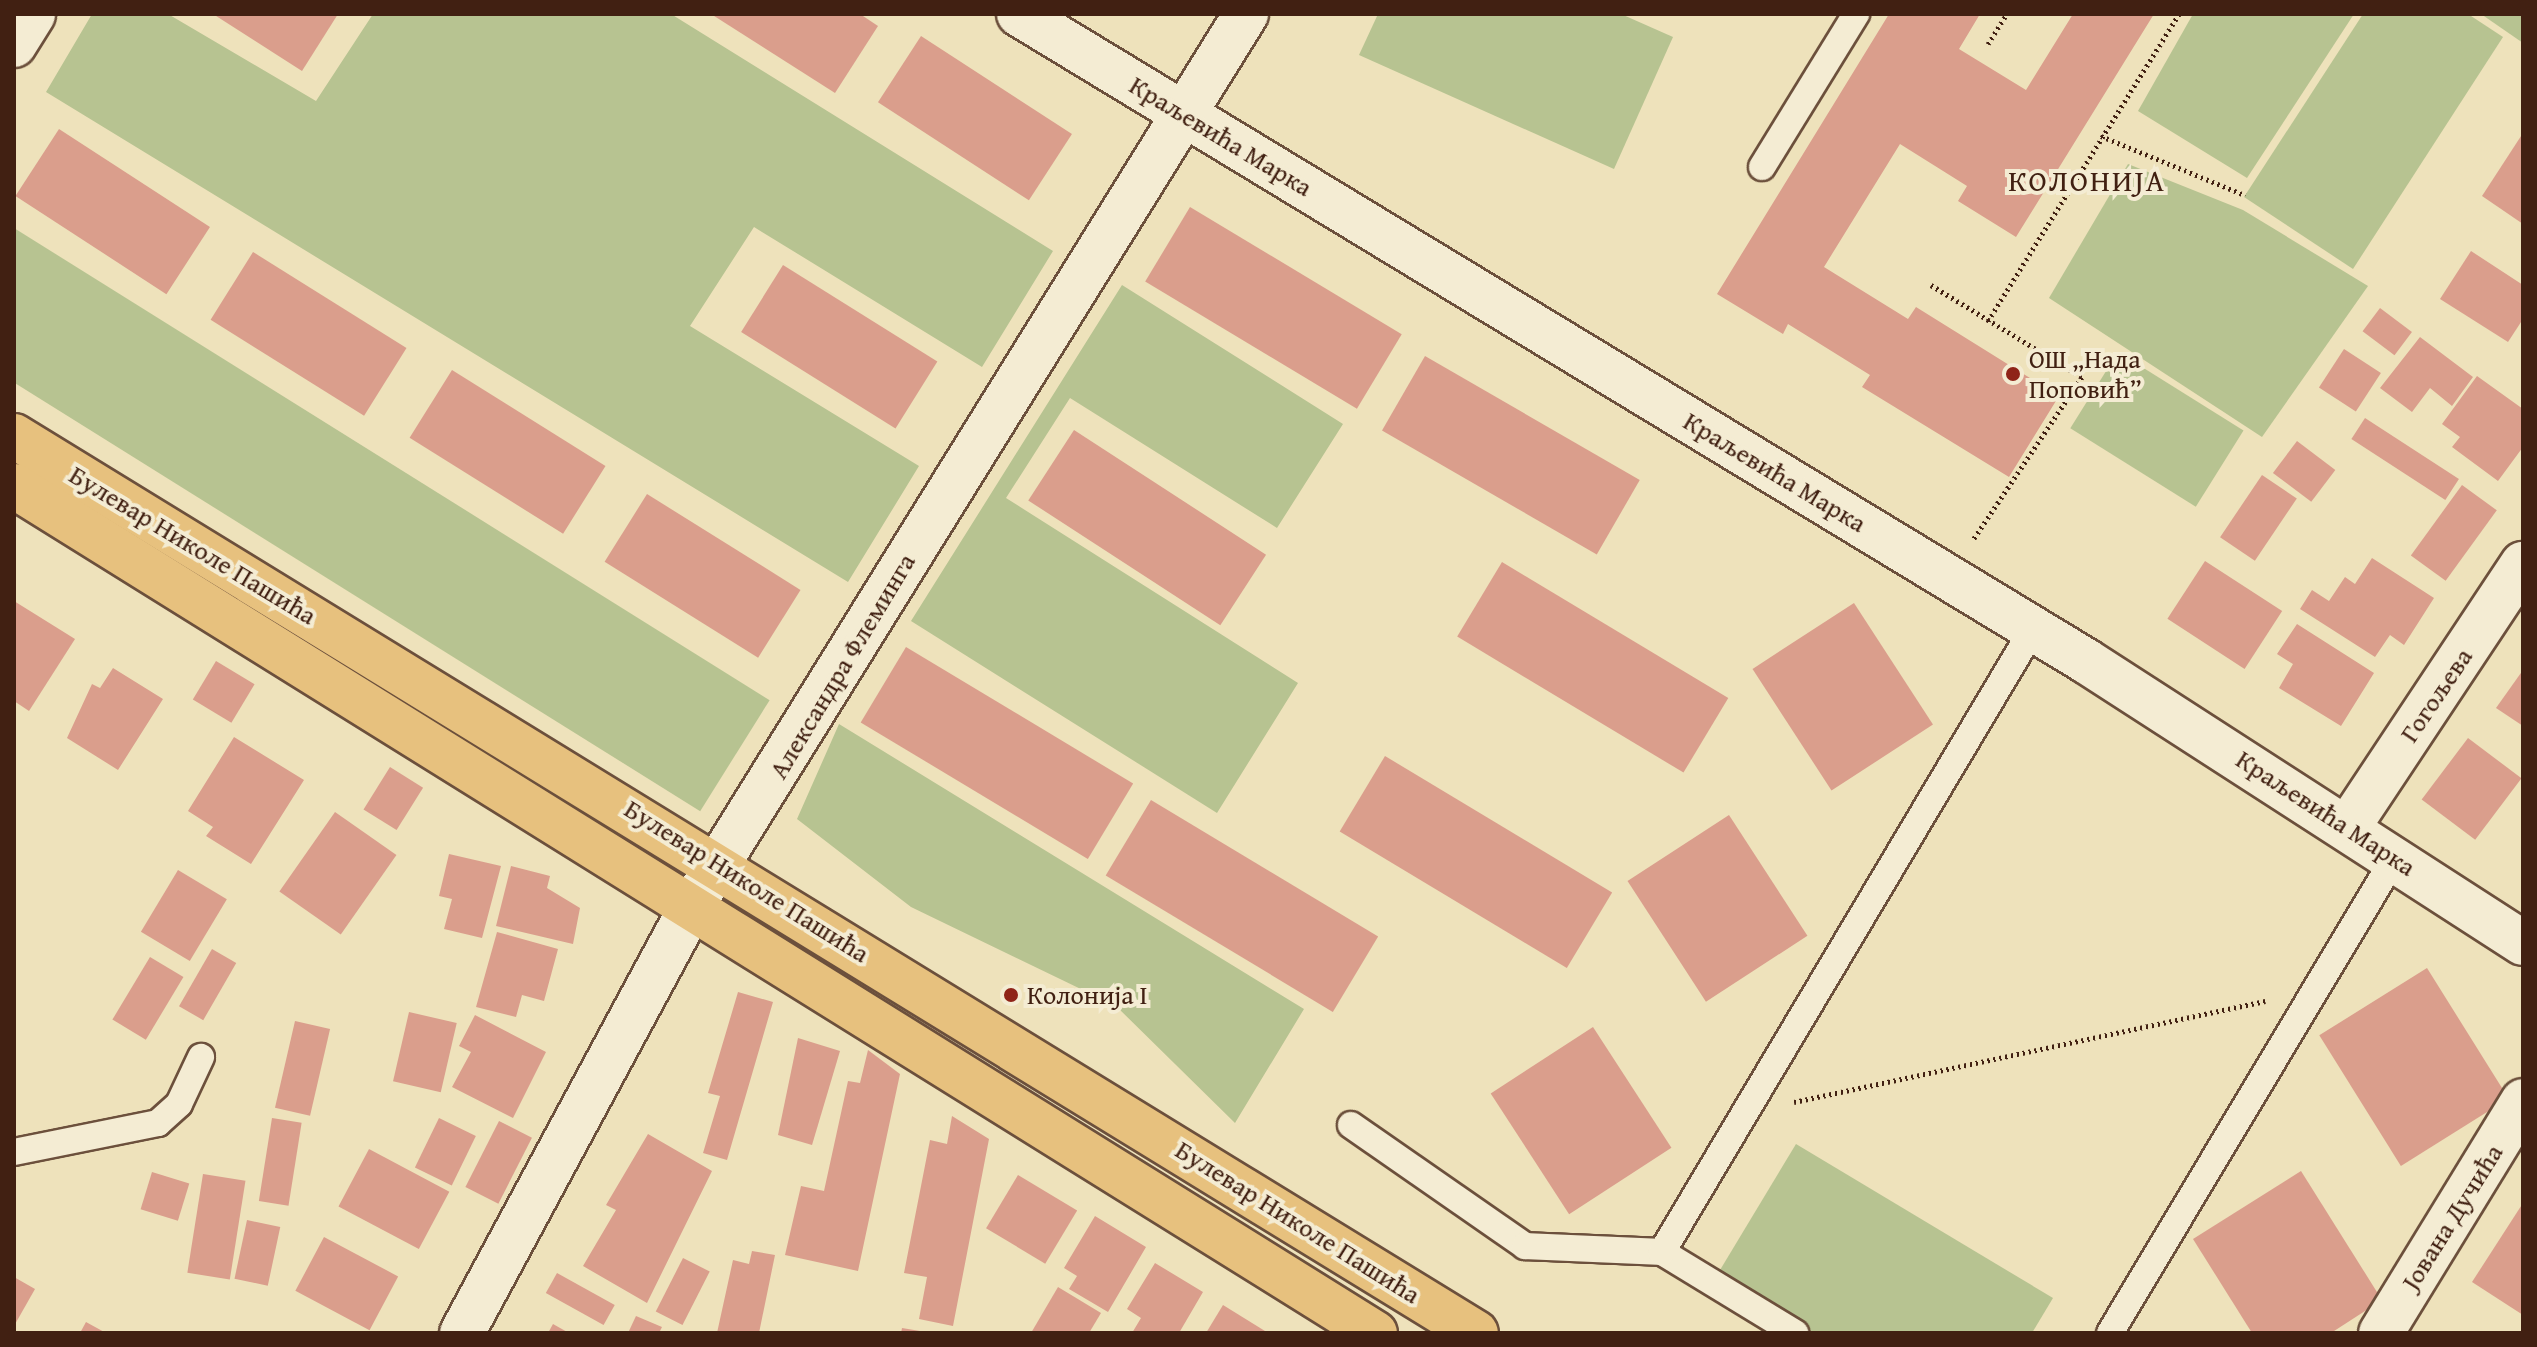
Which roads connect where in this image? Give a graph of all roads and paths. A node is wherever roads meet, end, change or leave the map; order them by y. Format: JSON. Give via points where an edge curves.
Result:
{"nodes":[{"id":1,"x":33,"y":14,"type":"edge"},
{"id":2,"x":1019,"y":14,"type":"edge"},
{"id":3,"x":1246,"y":14,"type":"edge"},
{"id":4,"x":1856,"y":14,"type":"edge"},
{"id":5,"x":2007,"y":14,"type":"edge"},
{"id":6,"x":2179,"y":14,"type":"edge"},
{"id":7,"x":1988,"y":44,"type":"dead end"},
{"id":8,"x":14,"y":45,"type":"edge"},
{"id":9,"x":1182,"y":110,"type":"junction"},
{"id":10,"x":2101,"y":136,"type":"junction"},
{"id":11,"x":1762,"y":167,"type":"dead end"},
{"id":12,"x":2245,"y":195,"type":"dead end"},
{"id":13,"x":1931,"y":285,"type":"dead end"},
{"id":14,"x":1988,"y":321,"type":"junction"},
{"id":15,"x":14,"y":436,"type":"edge"},
{"id":16,"x":14,"y":486,"type":"edge"},
{"id":17,"x":2523,"y":564,"type":"edge"},
{"id":18,"x":1947,"y":577,"type":"junction"},
{"id":19,"x":2033,"y":629,"type":"junction"},
{"id":20,"x":2348,"y":827,"type":"junction"},
{"id":21,"x":2395,"y":857,"type":"junction"},
{"id":22,"x":718,"y":863,"type":"junction"},
{"id":23,"x":690,"y":909,"type":"junction"},
{"id":24,"x":2523,"y":943,"type":"edge"},
{"id":25,"x":2321,"y":989,"type":"junction"},
{"id":26,"x":201,"y":1057,"type":"dead end"},
{"id":27,"x":2523,"y":1101,"type":"edge"},
{"id":28,"x":1745,"y":1112,"type":"junction"},
{"id":29,"x":1351,"y":1125,"type":"dead end"},
{"id":30,"x":14,"y":1152,"type":"edge"},
{"id":31,"x":1662,"y":1252,"type":"junction"},
{"id":32,"x":462,"y":1333,"type":"edge"},
{"id":33,"x":1375,"y":1333,"type":"edge"},
{"id":34,"x":1476,"y":1333,"type":"edge"},
{"id":35,"x":1795,"y":1333,"type":"edge"},
{"id":36,"x":2110,"y":1333,"type":"edge"},
{"id":37,"x":2381,"y":1333,"type":"edge"}],
"edges":[{"from":1,"to":8,"type":"street"},
{"from":2,"to":9,"type":"street","name":"Краљевића Марка"},
{"from":3,"to":9,"type":"street","name":"Александра Флеминга"},
{"from":4,"to":11,"type":"lane"},
{"from":5,"to":7,"type":"path"},
{"from":6,"to":10,"type":"path"},
{"from":9,"to":18,"type":"street","name":"Краљевића Марка"},
{"from":9,"to":22,"type":"street","name":"Александра Флеминга"},
{"from":10,"to":12,"type":"path"},
{"from":10,"to":14,"type":"path"},
{"from":13,"to":14,"type":"path"},
{"from":14,"to":18,"type":"path","via":[[2082,377]]},
{"from":15,"to":22,"type":"main road","name":"Булевар Николе Пашића"},
{"from":16,"to":23,"type":"main road","name":"Булевар Николе Пашића"},
{"from":17,"to":20,"type":"street","name":"Гогољева"},
{"from":18,"to":19,"type":"street","name":"Краљевића Марка"},
{"from":19,"to":20,"type":"street","name":"Краљевића Марка"},
{"from":19,"to":28,"type":"lane"},
{"from":20,"to":21,"type":"street","name":"Краљевића Марка"},
{"from":21,"to":24,"type":"street","name":"Краљевића Марка"},
{"from":21,"to":25,"type":"lane"},
{"from":22,"to":23,"type":"street","name":"Александра Флеминга"},
{"from":22,"to":34,"type":"main road","name":"Булевар Николе Пашића"},
{"from":23,"to":32,"type":"street","name":"Александра Флеминга"},
{"from":23,"to":33,"type":"main road","name":"Булевар Николе Пашића"},
{"from":25,"to":28,"type":"path"},
{"from":25,"to":36,"type":"lane"},
{"from":26,"to":30,"type":"lane","via":[[179,1104],[158,1123]]},
{"from":27,"to":37,"type":"street","name":"Јована Дучића"},
{"from":28,"to":31,"type":"lane"},
{"from":29,"to":31,"type":"lane","via":[[1525,1246]]},
{"from":31,"to":35,"type":"lane"}]}
